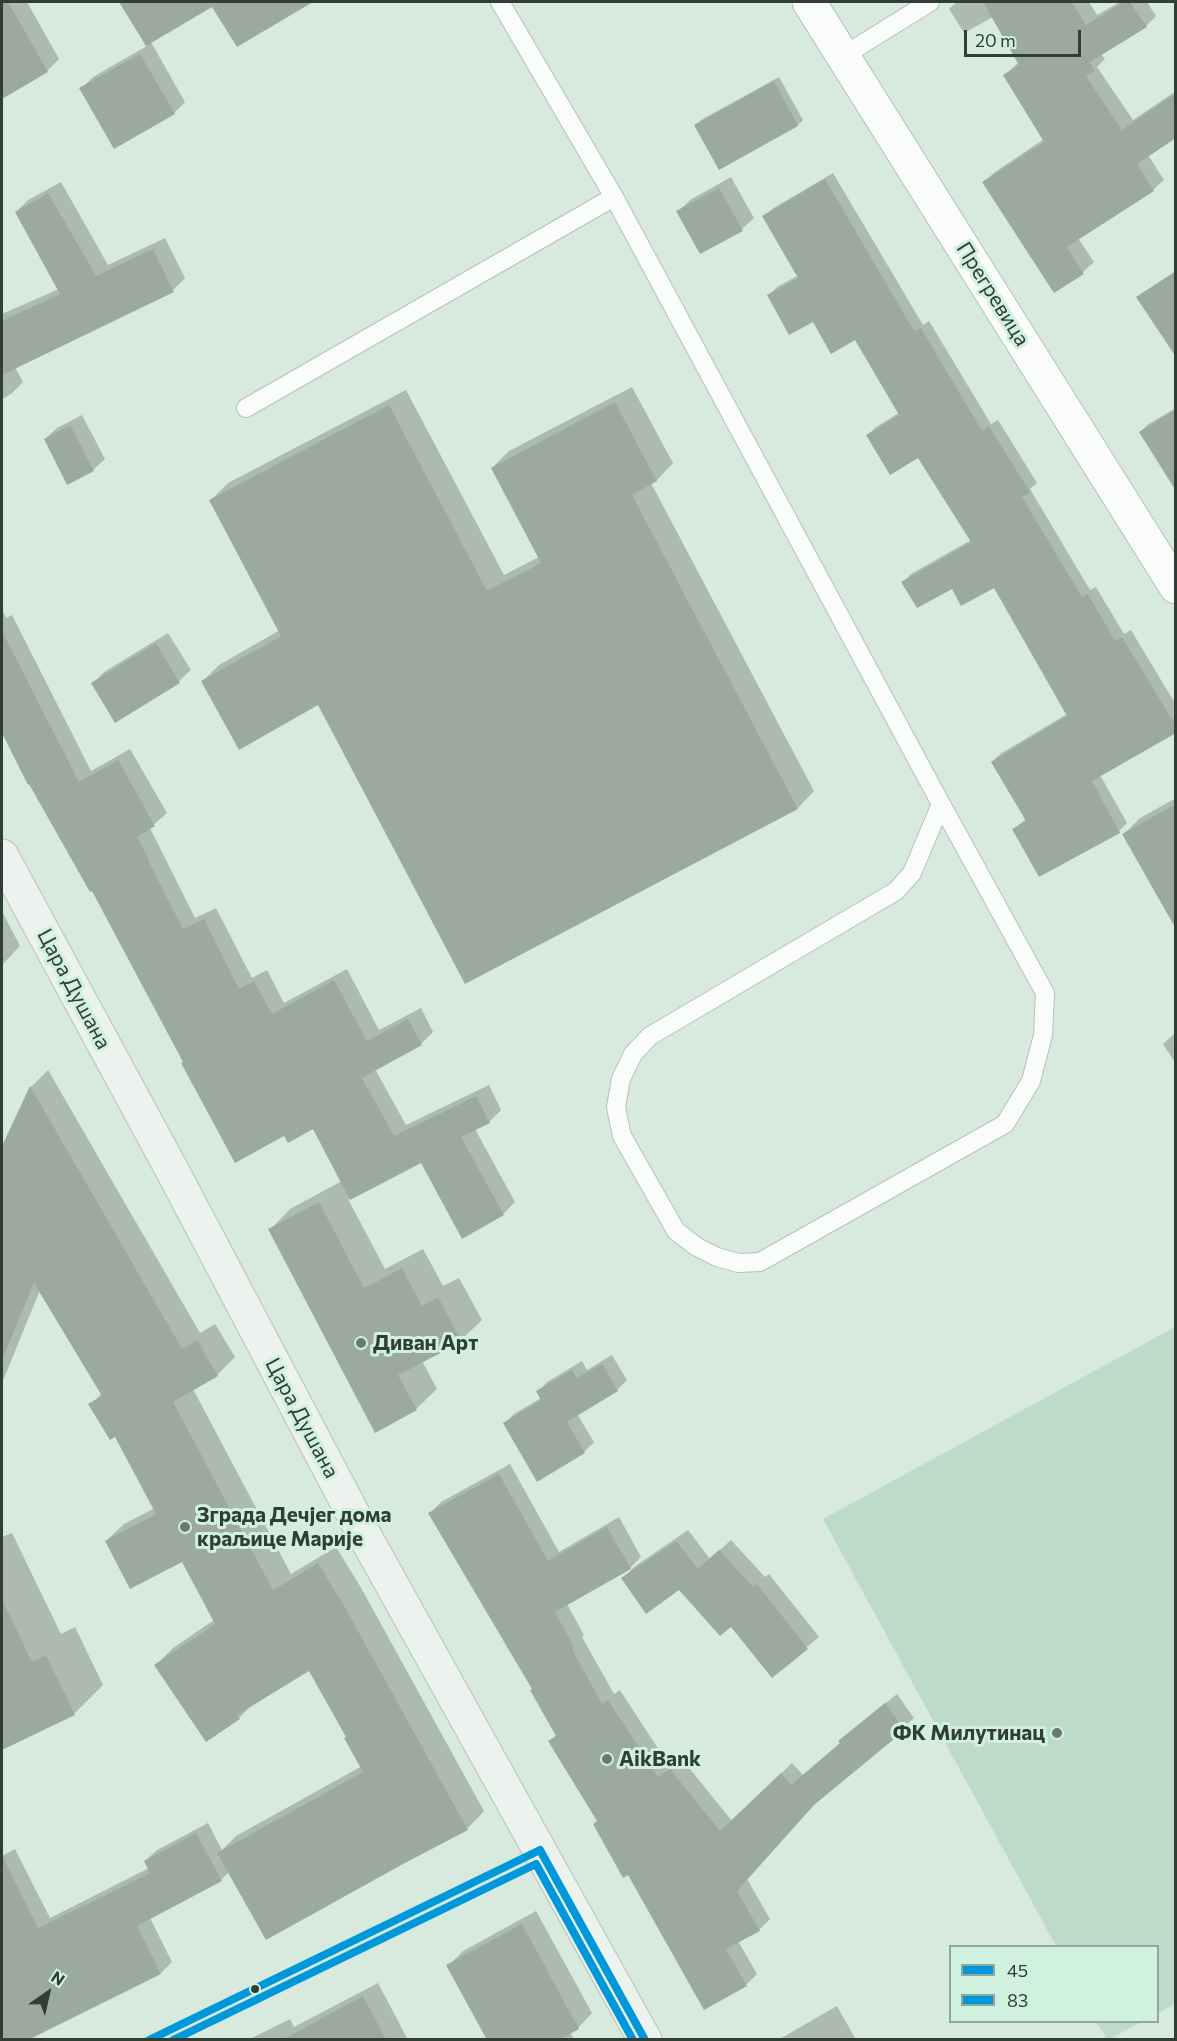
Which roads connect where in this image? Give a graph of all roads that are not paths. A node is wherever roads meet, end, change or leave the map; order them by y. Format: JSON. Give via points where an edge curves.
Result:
{"nodes":[{"id":1,"x":500,"y":2,"type":"edge"},
{"id":2,"x":809,"y":2,"type":"edge"},
{"id":3,"x":930,"y":2,"type":"edge"},
{"id":4,"x":843,"y":56,"type":"junction"},
{"id":5,"x":614,"y":197,"type":"junction"},
{"id":6,"x":246,"y":408,"type":"dead end"},
{"id":7,"x":1176,"y":587,"type":"edge"},
{"id":8,"x":941,"y":804,"type":"junction"},
{"id":9,"x":2,"y":856,"type":"edge"},
{"id":10,"x":645,"y":2040,"type":"edge"}],
"edges":[{"from":1,"to":5,"type":"lane"},
{"from":2,"to":4,"type":"street","name":"Прегревица"},
{"from":3,"to":4,"type":"lane"},
{"from":4,"to":7,"type":"street","name":"Прегревица"},
{"from":5,"to":6,"type":"lane"},
{"from":5,"to":8,"type":"lane"},
{"from":8,"to":8,"type":"lane","via":[[912,873],[896,891],[650,1036],[633,1054],[621,1079],[616,1107],[622,1136],[676,1231],[697,1247],[738,1263],[760,1262],[1005,1124],[1020,1103],[1031,1081],[1043,1035],[1045,993]]},
{"from":9,"to":10,"type":"main road","name":"Цара Душана","via":[[361,1529]]}]}
